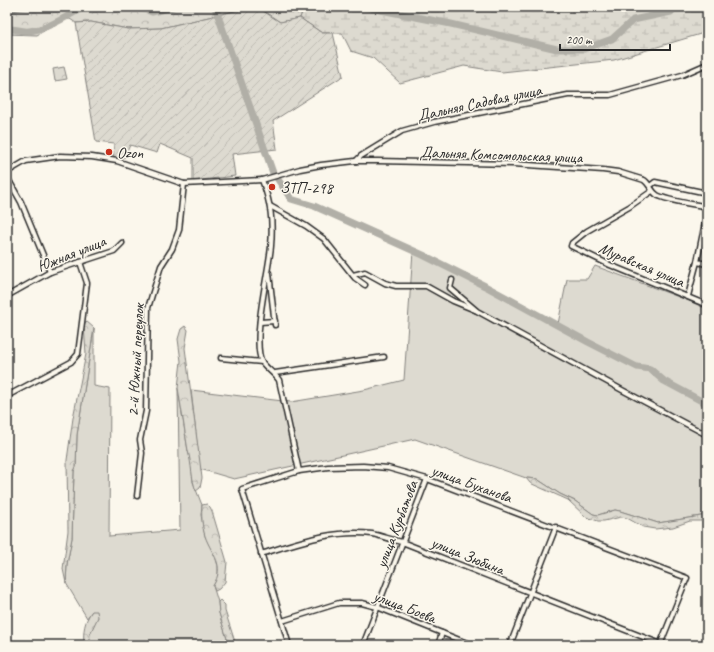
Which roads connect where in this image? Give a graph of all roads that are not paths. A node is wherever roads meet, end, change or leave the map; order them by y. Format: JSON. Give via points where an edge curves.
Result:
{"nodes":[{"id":1,"x":707,"y":64,"type":"edge"},
{"id":2,"x":355,"y":161,"type":"junction"},
{"id":3,"x":7,"y":172,"type":"edge"},
{"id":4,"x":7,"y":177,"type":"edge"},
{"id":5,"x":262,"y":180,"type":"junction"},
{"id":6,"x":184,"y":184,"type":"junction"},
{"id":7,"x":650,"y":186,"type":"junction"},
{"id":8,"x":652,"y":191,"type":"junction"},
{"id":9,"x":707,"y":194,"type":"edge"},
{"id":10,"x":270,"y":206,"type":"junction"},
{"id":11,"x":707,"y":207,"type":"edge"},
{"id":12,"x":707,"y":214,"type":"edge"},
{"id":13,"x":122,"y":243,"type":"dead end"},
{"id":14,"x":80,"y":262,"type":"junction"},
{"id":15,"x":697,"y":262,"type":"junction"},
{"id":16,"x":707,"y":264,"type":"edge"},
{"id":17,"x":268,"y":266,"type":"junction"},
{"id":18,"x":50,"y":272,"type":"junction"},
{"id":19,"x":353,"y":275,"type":"junction"},
{"id":20,"x":452,"y":280,"type":"dead end"},
{"id":21,"x":365,"y":285,"type":"dead end"},
{"id":22,"x":7,"y":296,"type":"edge"},
{"id":23,"x":688,"y":296,"type":"junction"},
{"id":24,"x":707,"y":305,"type":"edge"},
{"id":25,"x":477,"y":311,"type":"junction"},
{"id":26,"x":260,"y":325,"type":"junction"},
{"id":27,"x":384,"y":356,"type":"dead end"},
{"id":28,"x":221,"y":358,"type":"dead end"},
{"id":29,"x":262,"y":362,"type":"junction"},
{"id":30,"x":275,"y":373,"type":"junction"},
{"id":31,"x":7,"y":396,"type":"edge"},
{"id":32,"x":707,"y":435,"type":"edge"},
{"id":33,"x":299,"y":471,"type":"junction"},
{"id":34,"x":427,"y":479,"type":"junction"},
{"id":35,"x":137,"y":496,"type":"dead end"},
{"id":36,"x":556,"y":527,"type":"junction"},
{"id":37,"x":402,"y":542,"type":"junction"},
{"id":38,"x":261,"y":554,"type":"junction"},
{"id":39,"x":530,"y":593,"type":"junction"},
{"id":40,"x":377,"y":607,"type":"junction"},
{"id":41,"x":282,"y":621,"type":"junction"},
{"id":42,"x":442,"y":633,"type":"junction"},
{"id":43,"x":660,"y":644,"type":"edge"},
{"id":44,"x":289,"y":645,"type":"edge"},
{"id":45,"x":363,"y":645,"type":"edge"},
{"id":46,"x":438,"y":645,"type":"edge"},
{"id":47,"x":472,"y":645,"type":"edge"},
{"id":48,"x":510,"y":645,"type":"edge"}],
"edges":[{"from":1,"to":2,"type":"street","name":"Дальняя Садовая улица","via":[[682,75],[610,95],[568,95],[434,122],[402,131]]},
{"from":2,"to":5,"type":"street","name":"Дальняя Садовая улица","via":[[300,169]]},
{"from":2,"to":7,"type":"street","name":"Дальняя Комсомольская улица","via":[[513,164],[603,170],[644,180]]},
{"from":3,"to":6,"type":"street","via":[[26,161],[47,157],[92,157],[117,161]]},
{"from":4,"to":18,"type":"street","via":[[21,202]]},
{"from":5,"to":6,"type":"street","name":"Дальняя Садовая улица"},
{"from":5,"to":10,"type":"street"},
{"from":6,"to":35,"type":"street","name":"2-й Южный переулок","via":[[179,230],[172,249],[161,266],[148,308],[146,411],[140,440],[142,453]]},
{"from":7,"to":8,"type":"street"},
{"from":7,"to":9,"type":"street","via":[[656,182]]},
{"from":8,"to":11,"type":"street","via":[[665,198]]},
{"from":8,"to":23,"type":"street","name":"Муравская улица","via":[[587,231],[571,246],[610,265]]},
{"from":10,"to":17,"type":"street","via":[[271,246]]},
{"from":10,"to":19,"type":"street","via":[[324,239]]},
{"from":12,"to":15,"type":"street"},
{"from":13,"to":14,"type":"street","name":"Южная улица","via":[[114,251]]},
{"from":14,"to":18,"type":"street","name":"Южная улица"},
{"from":14,"to":31,"type":"street","via":[[87,283],[78,354],[71,362]]},
{"from":15,"to":16,"type":"street"},
{"from":15,"to":23,"type":"street"},
{"from":17,"to":26,"type":"street"},
{"from":17,"to":26,"type":"street","via":[[275,323]]},
{"from":18,"to":22,"type":"street","name":"Южная улица"},
{"from":19,"to":21,"type":"street"},
{"from":19,"to":25,"type":"street","via":[[365,272],[396,286],[426,286],[453,302]]},
{"from":20,"to":25,"type":"street","via":[[450,288]]},
{"from":23,"to":24,"type":"street","name":"Муравская улица"},
{"from":25,"to":32,"type":"street"},
{"from":26,"to":29,"type":"street"},
{"from":27,"to":30,"type":"street"},
{"from":28,"to":29,"type":"street"},
{"from":29,"to":30,"type":"street"},
{"from":30,"to":33,"type":"street","via":[[282,389]]},
{"from":33,"to":34,"type":"street","name":"улица Буханова","via":[[363,466],[388,468]]},
{"from":33,"to":38,"type":"street","name":"улица Буханова","via":[[242,490]]},
{"from":34,"to":36,"type":"street","name":"улица Буханова"},
{"from":34,"to":37,"type":"street","name":"улица Курбатова"},
{"from":36,"to":39,"type":"street"},
{"from":36,"to":43,"type":"street","name":"улица Буханова","via":[[686,578]]},
{"from":37,"to":38,"type":"street","name":"улица Зюбина","via":[[373,534],[342,533]]},
{"from":37,"to":39,"type":"street","name":"улица Зюбина"},
{"from":37,"to":40,"type":"street","name":"улица Курбатова"},
{"from":38,"to":41,"type":"street"},
{"from":39,"to":43,"type":"street","name":"улица Зюбина"},
{"from":39,"to":48,"type":"street"},
{"from":40,"to":41,"type":"street","name":"улица Боева","via":[[362,603],[339,603]]},
{"from":40,"to":42,"type":"street","name":"улица Боева"},
{"from":40,"to":45,"type":"street","name":"улица Курбатова"},
{"from":41,"to":44,"type":"street"},
{"from":42,"to":46,"type":"street"},
{"from":42,"to":47,"type":"street","name":"улица Боева"}]}
